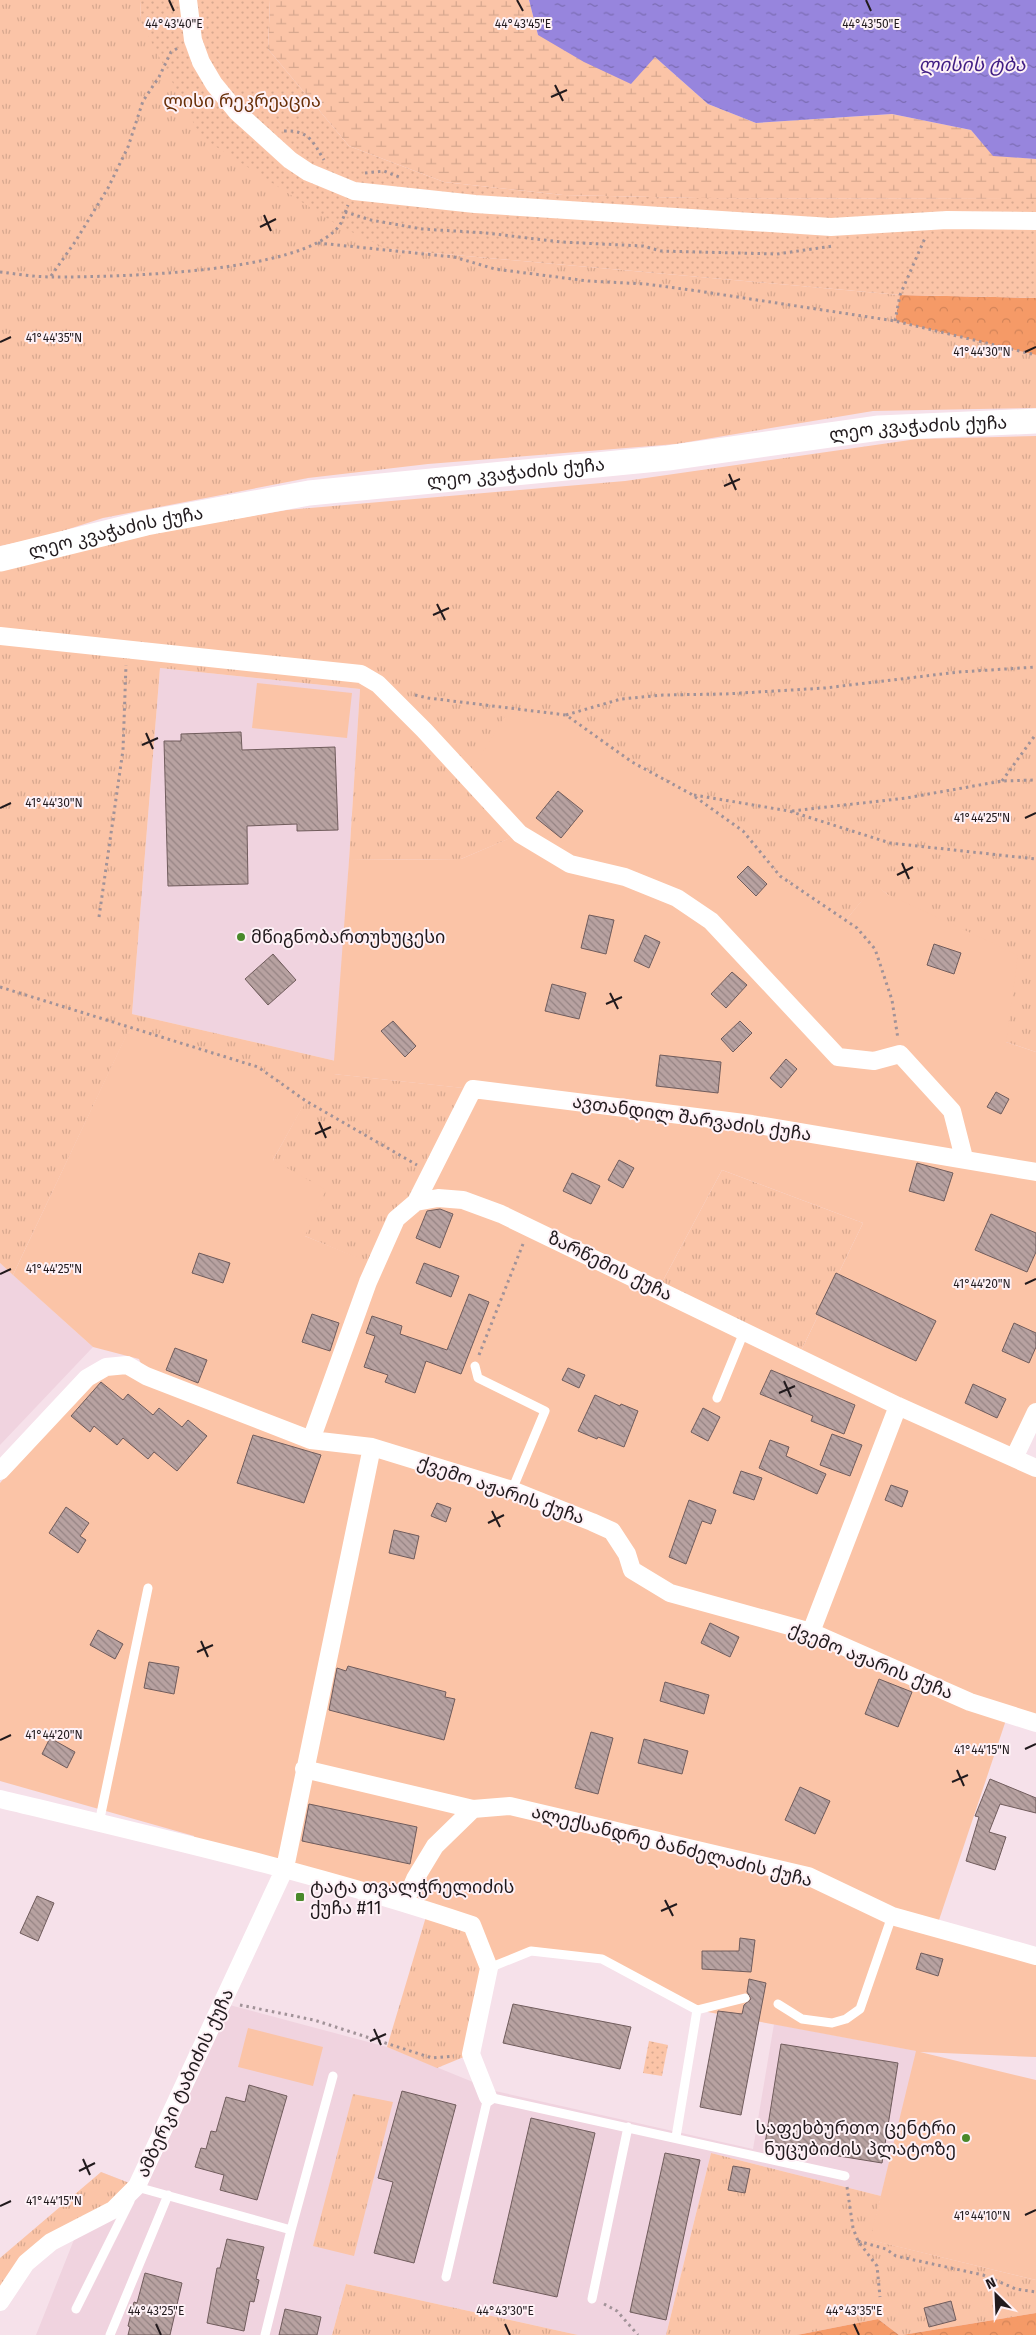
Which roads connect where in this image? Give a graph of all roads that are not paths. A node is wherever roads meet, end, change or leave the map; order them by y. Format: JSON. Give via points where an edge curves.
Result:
{"nodes":[{"id":1,"x":188,"y":0,"type":"edge"},
{"id":2,"x":1036,"y":221,"type":"edge"},
{"id":3,"x":1036,"y":421,"type":"edge"},
{"id":4,"x":0,"y":559,"type":"edge"},
{"id":5,"x":0,"y":636,"type":"edge"},
{"id":6,"x":964,"y":1158,"type":"junction"},
{"id":7,"x":1036,"y":1172,"type":"edge"},
{"id":8,"x":416,"y":1202,"type":"junction"},
{"id":9,"x":744,"y":1332,"type":"junction"},
{"id":10,"x":475,"y":1366,"type":"road end"},
{"id":11,"x":717,"y":1398,"type":"dead end"},
{"id":12,"x":898,"y":1406,"type":"junction"},
{"id":13,"x":1036,"y":1412,"type":"edge"},
{"id":14,"x":311,"y":1440,"type":"junction"},
{"id":15,"x":372,"y":1447,"type":"junction"},
{"id":16,"x":1014,"y":1458,"type":"junction"},
{"id":17,"x":1036,"y":1468,"type":"edge"},
{"id":18,"x":0,"y":1471,"type":"edge"},
{"id":19,"x":512,"y":1490,"type":"junction"},
{"id":20,"x":148,"y":1588,"type":"dead end"},
{"id":21,"x":812,"y":1632,"type":"junction"},
{"id":22,"x":1036,"y":1723,"type":"edge"},
{"id":23,"x":304,"y":1769,"type":"junction"},
{"id":24,"x":0,"y":1799,"type":"edge"},
{"id":25,"x":473,"y":1809,"type":"junction"},
{"id":26,"x":99,"y":1823,"type":"junction"},
{"id":27,"x":285,"y":1868,"type":"junction"},
{"id":28,"x":405,"y":1902,"type":"junction"},
{"id":29,"x":892,"y":1916,"type":"junction"},
{"id":30,"x":1036,"y":1956,"type":"edge"},
{"id":31,"x":489,"y":1968,"type":"junction"},
{"id":32,"x":745,"y":1998,"type":"dead end"},
{"id":33,"x":778,"y":2004,"type":"dead end"},
{"id":34,"x":698,"y":2010,"type":"junction"},
{"id":35,"x":333,"y":2076,"type":"dead end"},
{"id":36,"x":488,"y":2097,"type":"junction"},
{"id":37,"x":628,"y":2127,"type":"junction"},
{"id":38,"x":676,"y":2138,"type":"junction"},
{"id":39,"x":845,"y":2176,"type":"road end"},
{"id":40,"x":137,"y":2186,"type":"junction"},
{"id":41,"x":168,"y":2195,"type":"junction"},
{"id":42,"x":291,"y":2230,"type":"junction"},
{"id":43,"x":446,"y":2277,"type":"dead end"},
{"id":44,"x":1,"y":2299,"type":"edge"},
{"id":45,"x":592,"y":2299,"type":"road end"},
{"id":46,"x":76,"y":2309,"type":"dead end"},
{"id":47,"x":110,"y":2335,"type":"edge"},
{"id":48,"x":265,"y":2335,"type":"edge"}],
"edges":[{"from":1,"to":2,"type":"street","via":[[193,40],[214,84],[262,136],[308,172],[416,198],[532,208],[831,227],[947,220]]},
{"from":3,"to":4,"type":"main road","name":"ლეო კვაჭაძის ქუჩა","via":[[878,428],[668,458],[309,493],[146,524]]},
{"from":5,"to":6,"type":"street","via":[[361,674],[378,684],[424,730],[520,834],[570,864],[625,877],[677,898],[711,920],[838,1057],[874,1060],[900,1054],[952,1111]]},
{"from":6,"to":7,"type":"street","name":"ავთანდილ შარვაძის ქუჩა"},
{"from":6,"to":8,"type":"street","name":"ავთანდილ შარვაძის ქუჩა","via":[[752,1124],[473,1089]]},
{"from":8,"to":9,"type":"street","name":"ზარწემის ქუჩა","via":[[438,1198],[463,1200],[502,1214]]},
{"from":8,"to":14,"type":"street","via":[[396,1219],[368,1282]]},
{"from":9,"to":11,"type":"lane"},
{"from":9,"to":12,"type":"street","name":"ზარწემის ქუჩა"},
{"from":10,"to":19,"type":"lane","via":[[478,1378],[545,1412]]},
{"from":12,"to":16,"type":"street","name":"ზარწემის ქუჩა"},
{"from":12,"to":21,"type":"street"},
{"from":13,"to":16,"type":"street"},
{"from":14,"to":15,"type":"street","name":"ქვემო აჟარის ქუჩა"},
{"from":14,"to":18,"type":"street","name":"ქვემო აჟარის ქუჩა","via":[[146,1376],[127,1365],[106,1367],[87,1378]]},
{"from":15,"to":19,"type":"street","name":"ქვემო აჟარის ქუჩა"},
{"from":15,"to":23,"type":"street","name":"ამბერკი ტაბიძის ქუჩა"},
{"from":16,"to":17,"type":"street","name":"ზარწემის ქუჩა"},
{"from":19,"to":21,"type":"street","name":"ქვემო აჟარის ქუჩა","via":[[612,1532],[627,1554],[632,1570],[670,1593]]},
{"from":20,"to":26,"type":"lane"},
{"from":21,"to":22,"type":"street","name":"ქვემო აჟარის ქუჩა","via":[[970,1702]]},
{"from":23,"to":25,"type":"street","name":"ალექსანდრე ბანძელაძის ქუჩა"},
{"from":23,"to":27,"type":"street","name":"ამბერკი ტაბიძის ქუჩა"},
{"from":24,"to":26,"type":"street"},
{"from":25,"to":28,"type":"street","via":[[435,1846]]},
{"from":25,"to":29,"type":"street","name":"ალექსანდრე ბანძელაძის ქუჩა","via":[[510,1806],[808,1876]]},
{"from":26,"to":27,"type":"street"},
{"from":27,"to":28,"type":"street"},
{"from":27,"to":40,"type":"street","name":"ამბერკი ტაბიძის ქუჩა"},
{"from":28,"to":31,"type":"street","via":[[472,1925]]},
{"from":29,"to":30,"type":"street","name":"ალექსანდრე ბანძელაძის ქუჩა"},
{"from":29,"to":33,"type":"lane","via":[[860,2009],[846,2019],[832,2023],[802,2019]]},
{"from":31,"to":34,"type":"lane","via":[[531,1952],[602,1959]]},
{"from":31,"to":36,"type":"street","via":[[471,2054]]},
{"from":32,"to":34,"type":"lane"},
{"from":34,"to":38,"type":"lane"},
{"from":35,"to":42,"type":"lane"},
{"from":36,"to":37,"type":"lane"},
{"from":36,"to":43,"type":"lane"},
{"from":37,"to":38,"type":"lane"},
{"from":37,"to":45,"type":"lane"},
{"from":38,"to":39,"type":"lane"},
{"from":40,"to":41,"type":"lane"},
{"from":40,"to":44,"type":"street","name":"ამბერკი ტაბიძის ქუჩა","via":[[113,2210],[51,2242],[26,2263]]},
{"from":40,"to":46,"type":"lane"},
{"from":41,"to":42,"type":"lane"},
{"from":41,"to":47,"type":"lane"},
{"from":42,"to":48,"type":"lane"}]}
